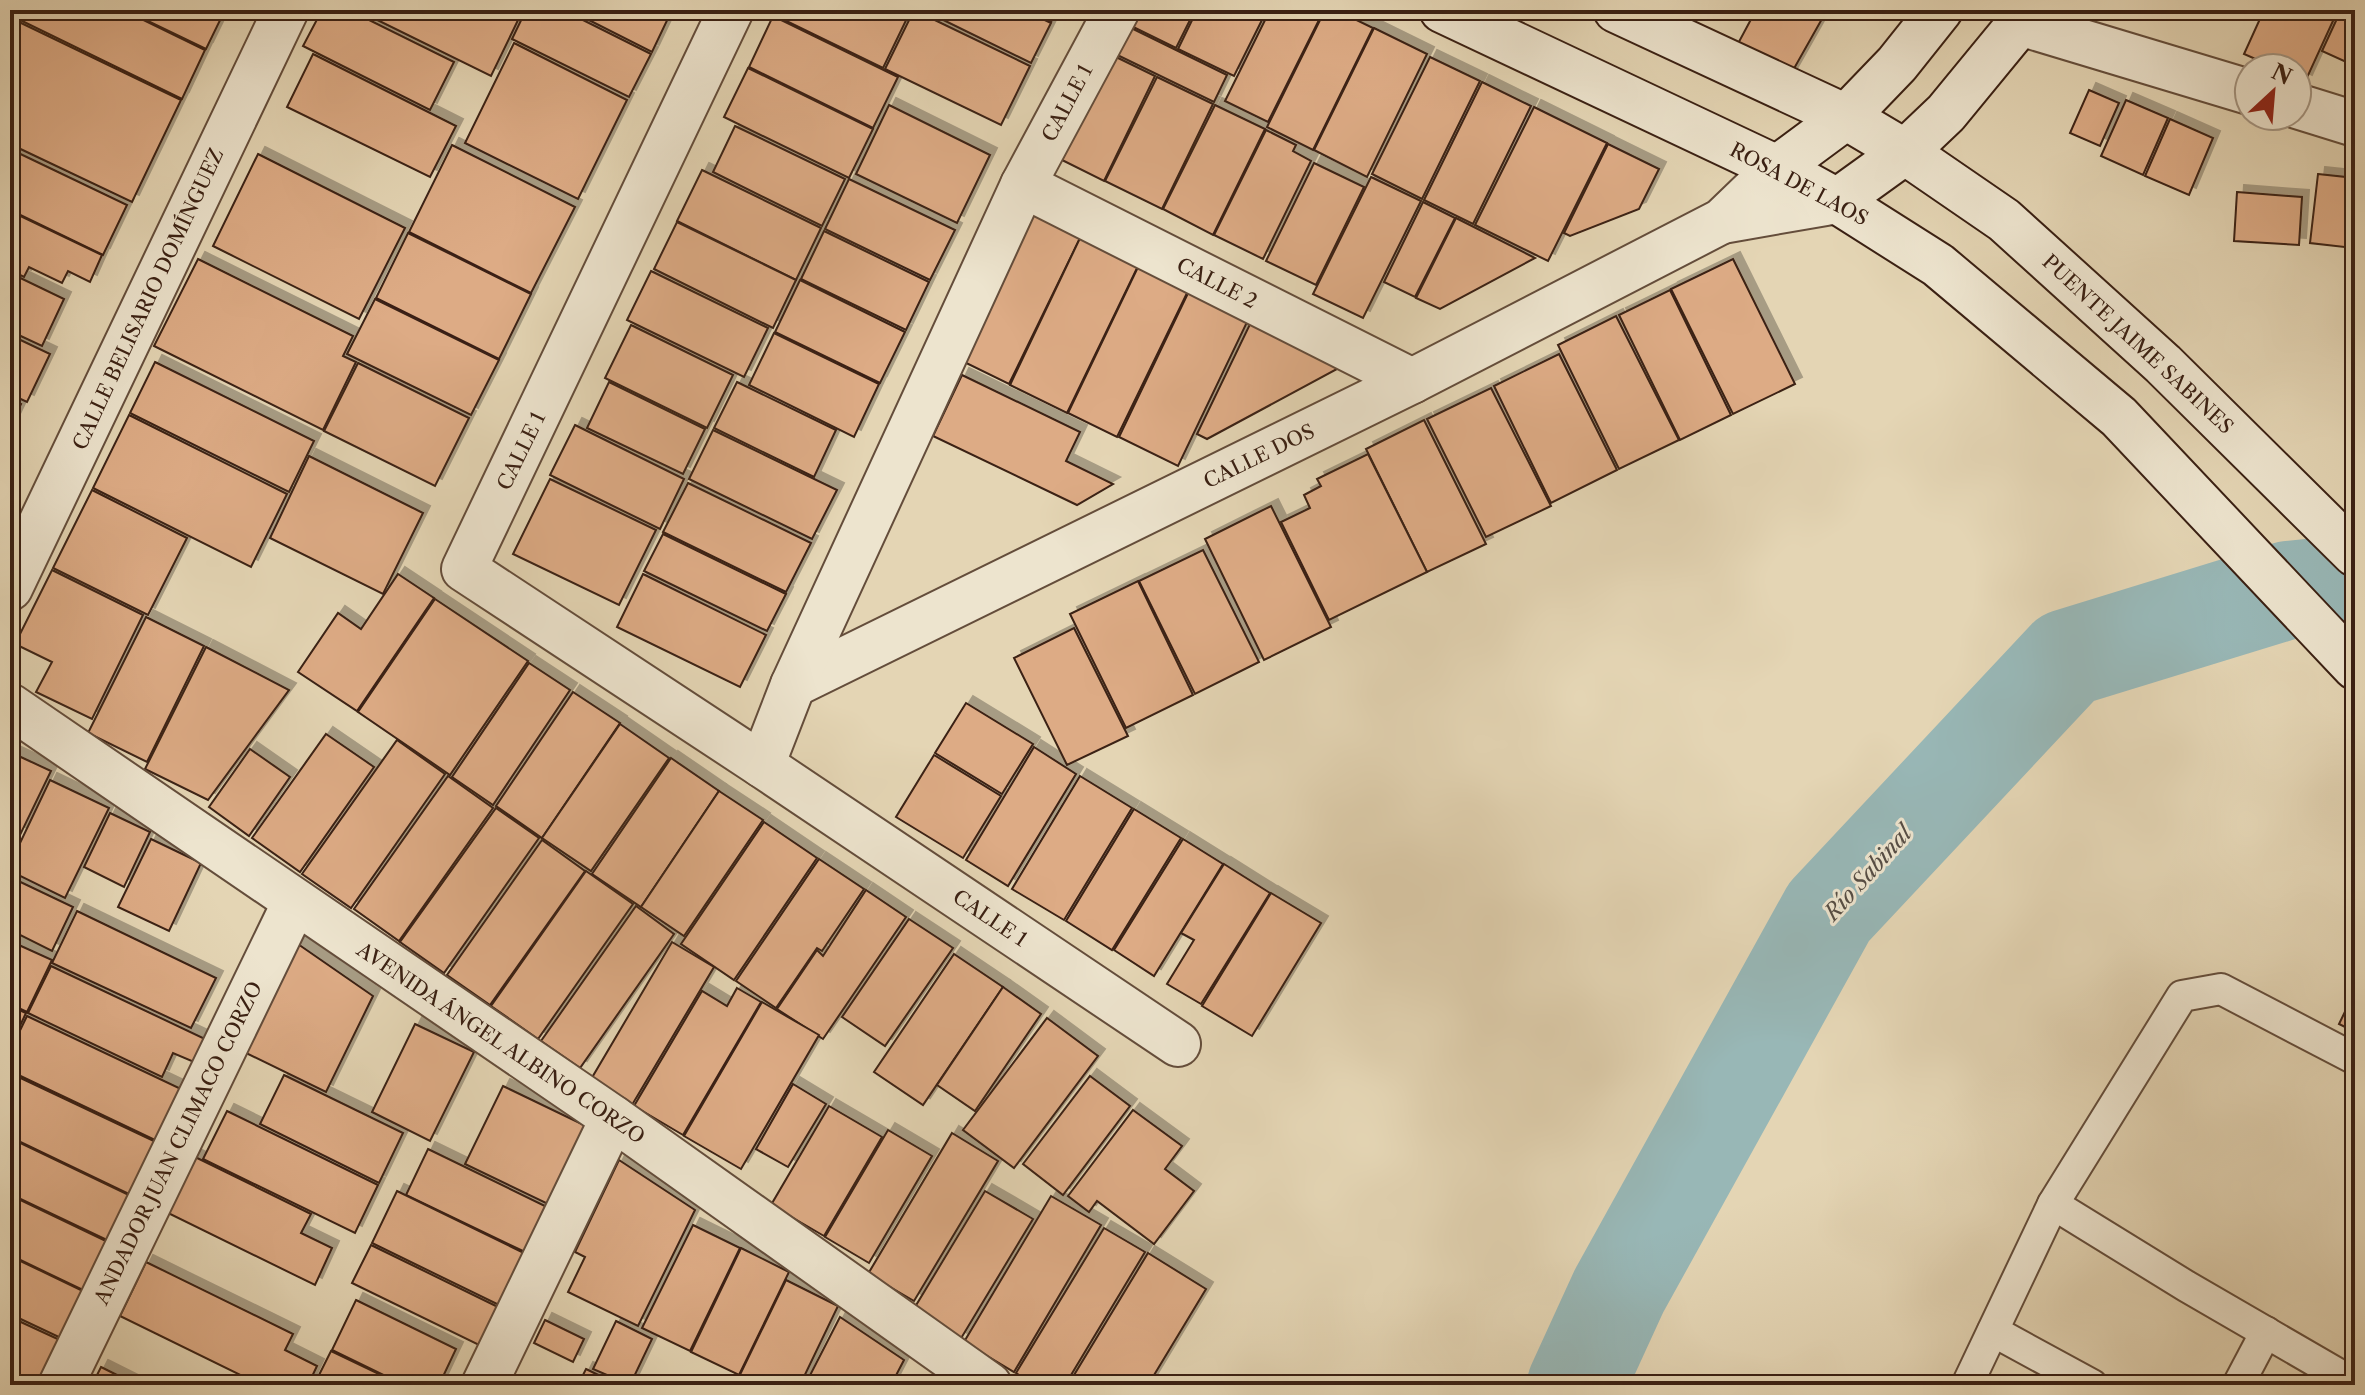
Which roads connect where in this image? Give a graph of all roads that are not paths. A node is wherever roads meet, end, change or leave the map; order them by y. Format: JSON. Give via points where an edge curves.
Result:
{"nodes":[{"id":1,"x":286,"y":10,"type":"edge"},
{"id":2,"x":731,"y":10,"type":"edge"},
{"id":3,"x":1117,"y":10,"type":"edge"},
{"id":4,"x":1442,"y":10,"type":"edge"},
{"id":5,"x":1616,"y":10,"type":"edge"},
{"id":6,"x":1940,"y":10,"type":"edge"},
{"id":7,"x":2024,"y":16,"type":"edge"},
{"id":8,"x":2233,"y":87,"type":"edge"},
{"id":9,"x":2313,"y":111,"type":"edge"},
{"id":10,"x":1846,"y":117,"type":"junction"},
{"id":11,"x":2355,"y":124,"type":"edge"},
{"id":12,"x":1905,"y":152,"type":"junction"},
{"id":13,"x":1777,"y":168,"type":"junction"},
{"id":14,"x":1023,"y":185,"type":"junction"},
{"id":15,"x":1837,"y":201,"type":"junction"},
{"id":16,"x":1722,"y":221,"type":"junction"},
{"id":17,"x":1412,"y":381,"type":"junction"},
{"id":18,"x":2355,"y":554,"type":"edge"},
{"id":19,"x":10,"y":588,"type":"edge"},
{"id":20,"x":2355,"y":667,"type":"edge"},
{"id":21,"x":793,"y":685,"type":"junction"},
{"id":22,"x":10,"y":706,"type":"edge"},
{"id":23,"x":762,"y":765,"type":"junction"},
{"id":24,"x":295,"y":902,"type":"junction"},
{"id":25,"x":1178,"y":1044,"type":"dead end"},
{"id":26,"x":2355,"y":1059,"type":"edge"},
{"id":27,"x":613,"y":1118,"type":"junction"},
{"id":28,"x":2053,"y":1204,"type":"junction"},
{"id":29,"x":1993,"y":1331,"type":"junction"},
{"id":30,"x":2266,"y":1332,"type":"junction"},
{"id":31,"x":937,"y":1370,"type":"edge"},
{"id":32,"x":2355,"y":1384,"type":"edge"},
{"id":33,"x":61,"y":1385,"type":"edge"},
{"id":34,"x":484,"y":1385,"type":"edge"},
{"id":35,"x":989,"y":1385,"type":"edge"},
{"id":36,"x":1967,"y":1385,"type":"edge"},
{"id":37,"x":2092,"y":1385,"type":"edge"},
{"id":38,"x":2238,"y":1385,"type":"edge"}],
"edges":[{"from":1,"to":19,"type":"street","name":"CALLE BELISARIO DOMÍNGUEZ"},
{"from":2,"to":23,"type":"street","name":"CALLE 1","via":[[464,569]]},
{"from":3,"to":14,"type":"street","name":"CALLE 1"},
{"from":4,"to":13,"type":"street","name":"ROSA DE LAOS"},
{"from":5,"to":10,"type":"street"},
{"from":6,"to":10,"type":"street","name":"CALLE DOS"},
{"from":7,"to":8,"type":"street"},
{"from":7,"to":12,"type":"street","via":[[1946,113]]},
{"from":9,"to":11,"type":"street"},
{"from":10,"to":12,"type":"street","name":"PUENTE JAIME SABINES"},
{"from":10,"to":13,"type":"street","name":"CALLE DOS"},
{"from":12,"to":15,"type":"street"},
{"from":12,"to":18,"type":"street","name":"PUENTE JAIME SABINES","via":[[2004,220],[2163,364]]},
{"from":13,"to":15,"type":"street","name":"ROSA DE LAOS"},
{"from":13,"to":16,"type":"street","name":"CALLE DOS"},
{"from":14,"to":17,"type":"street","name":"CALLE 2"},
{"from":14,"to":21,"type":"street","name":"CALLE 1"},
{"from":15,"to":16,"type":"street","name":"CALLE DOS"},
{"from":15,"to":20,"type":"street","name":"ROSA DE LAOS","via":[[1938,265],[2119,417]]},
{"from":16,"to":17,"type":"street","name":"CALLE DOS"},
{"from":17,"to":21,"type":"street","name":"CALLE DOS"},
{"from":21,"to":23,"type":"street","name":"CALLE 1"},
{"from":22,"to":24,"type":"street","name":"AVENIDA ÁNGEL ALBINO CORZO"},
{"from":23,"to":25,"type":"street","name":"CALLE 1"},
{"from":24,"to":27,"type":"street","name":"AVENIDA ÁNGEL ALBINO CORZO"},
{"from":24,"to":33,"type":"street","name":"ANDADOR JUAN CLIMACO CORZO"},
{"from":26,"to":28,"type":"lane","via":[[2221,989],[2182,996]]},
{"from":27,"to":31,"type":"street","name":"AVENIDA ÁNGEL ALBINO CORZO"},
{"from":27,"to":34,"type":"street"},
{"from":28,"to":29,"type":"lane"},
{"from":28,"to":30,"type":"lane"},
{"from":29,"to":36,"type":"lane"},
{"from":29,"to":37,"type":"lane"},
{"from":30,"to":32,"type":"lane"},
{"from":30,"to":38,"type":"lane"},
{"from":31,"to":35,"type":"street","name":"AVENIDA ÁNGEL ALBINO CORZO"}]}
